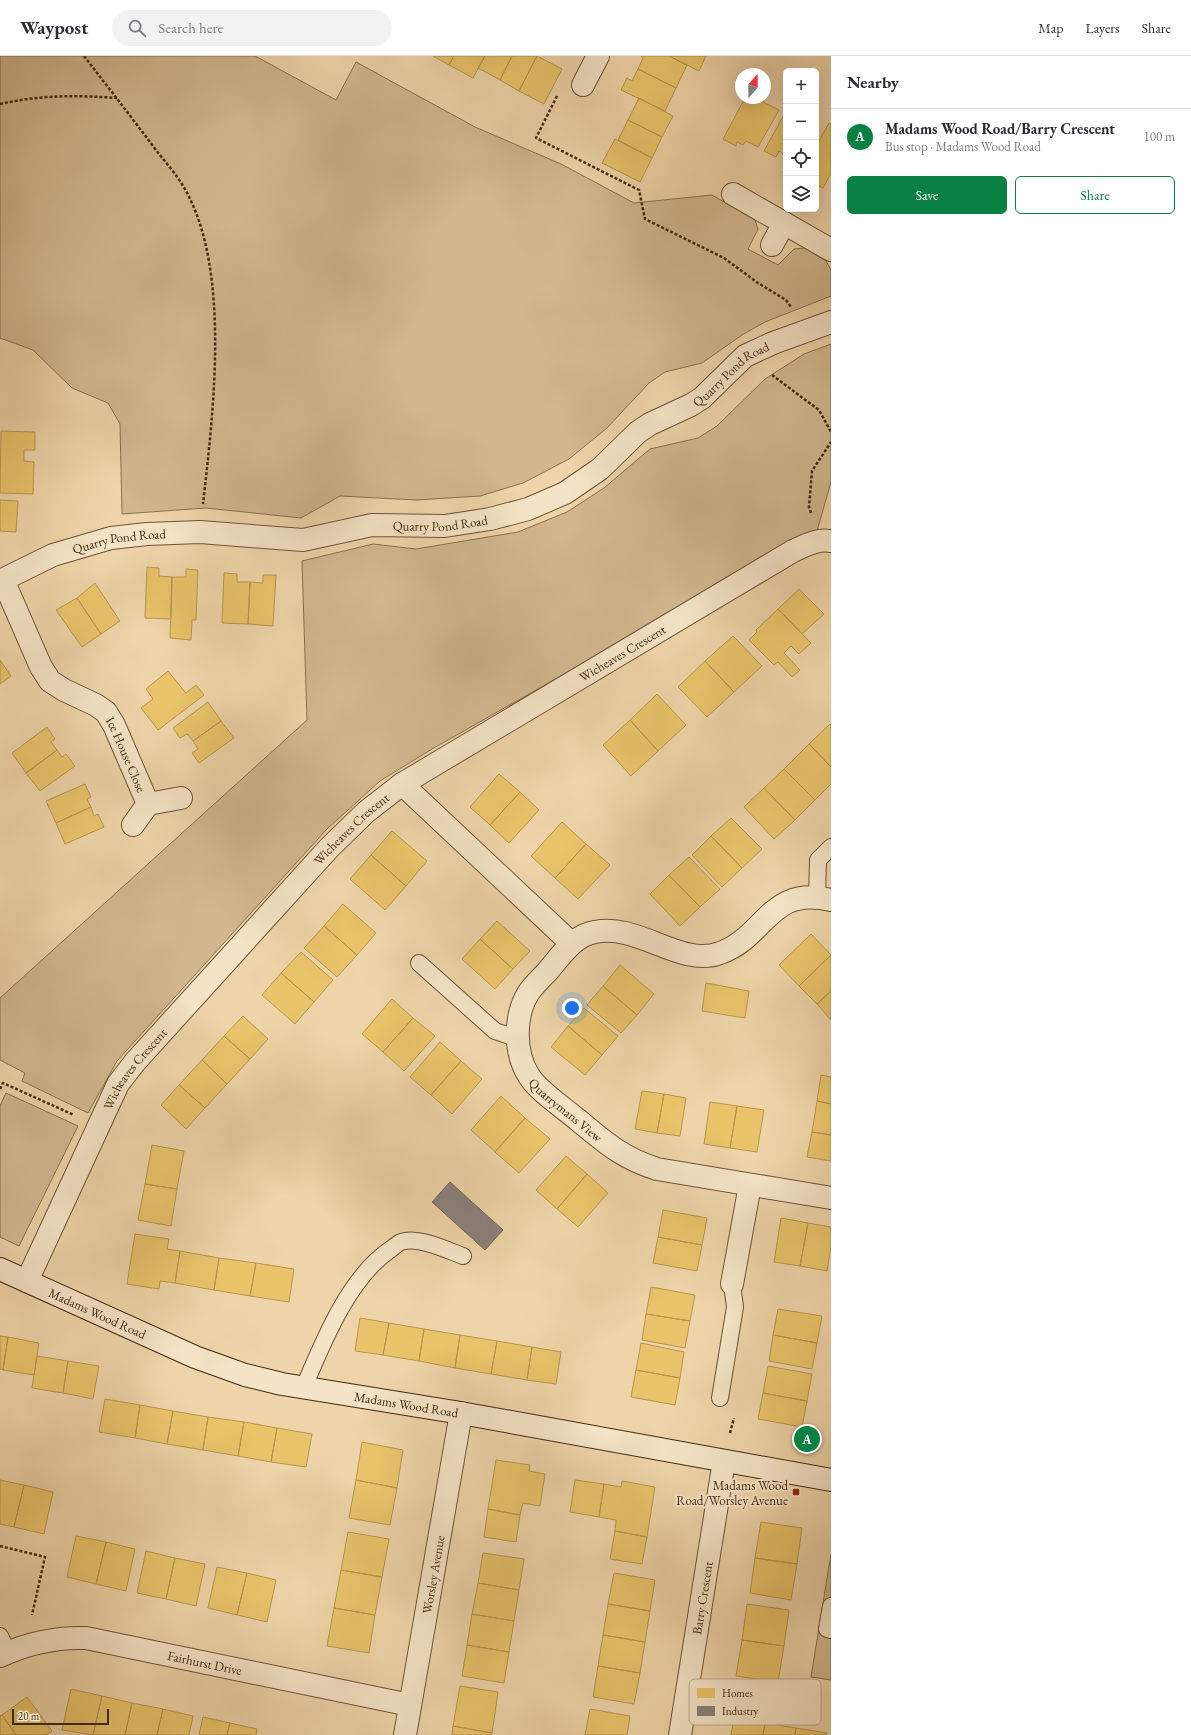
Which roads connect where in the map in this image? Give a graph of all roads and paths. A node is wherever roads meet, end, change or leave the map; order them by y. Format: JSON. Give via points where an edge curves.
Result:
{"nodes":[{"id":1,"x":84,"y":56,"type":"edge"},
{"id":2,"x":598,"y":56,"type":"edge"},
{"id":3,"x":583,"y":85,"type":"joint"},
{"id":4,"x":117,"y":98,"type":"junction"},
{"id":5,"x":0,"y":104,"type":"edge"},
{"id":6,"x":733,"y":194,"type":"dead end"},
{"id":7,"x":784,"y":223,"type":"junction"},
{"id":8,"x":772,"y":245,"type":"dead end"},
{"id":9,"x":831,"y":250,"type":"edge"},
{"id":10,"x":831,"y":322,"type":"edge"},
{"id":11,"x":805,"y":330,"type":"junction"},
{"id":12,"x":746,"y":356,"type":"junction"},
{"id":13,"x":831,"y":432,"type":"edge"},
{"id":14,"x":831,"y":442,"type":"edge"},
{"id":15,"x":200,"y":532,"type":"junction"},
{"id":16,"x":826,"y":540,"type":"edge"},
{"id":17,"x":2,"y":580,"type":"edge"},
{"id":18,"x":402,"y":784,"type":"junction"},
{"id":19,"x":181,"y":798,"type":"dead end"},
{"id":20,"x":148,"y":804,"type":"junction"},
{"id":21,"x":133,"y":825,"type":"dead end"},
{"id":22,"x":831,"y":847,"type":"edge"},
{"id":23,"x":824,"y":898,"type":"edge"},
{"id":24,"x":572,"y":943,"type":"junction"},
{"id":25,"x":419,"y":964,"type":"dead end"},
{"id":26,"x":518,"y":1039,"type":"junction"},
{"id":27,"x":0,"y":1089,"type":"edge"},
{"id":28,"x":98,"y":1125,"type":"junction"},
{"id":29,"x":750,"y":1185,"type":"junction"},
{"id":30,"x":831,"y":1198,"type":"edge"},
{"id":31,"x":463,"y":1256,"type":"dead end"},
{"id":32,"x":0,"y":1269,"type":"edge"},
{"id":33,"x":27,"y":1281,"type":"junction"},
{"id":34,"x":732,"y":1284,"type":"joint"},
{"id":35,"x":304,"y":1387,"type":"junction"},
{"id":36,"x":720,"y":1398,"type":"dead end"},
{"id":37,"x":461,"y":1413,"type":"junction"},
{"id":38,"x":724,"y":1461,"type":"junction"},
{"id":39,"x":831,"y":1480,"type":"edge"},
{"id":40,"x":0,"y":1546,"type":"edge"},
{"id":41,"x":831,"y":1606,"type":"edge"},
{"id":42,"x":831,"y":1630,"type":"edge"},
{"id":43,"x":8,"y":1648,"type":"edge"},
{"id":44,"x":410,"y":1705,"type":"junction"},
{"id":45,"x":405,"y":1735,"type":"edge"},
{"id":46,"x":680,"y":1735,"type":"edge"}],
"edges":[{"from":1,"to":4,"type":"path"},
{"from":2,"to":3,"type":"street"},
{"from":3,"to":11,"type":"path","via":[[560,90],[536,138],[639,190],[645,219],[724,258],[786,300]]},
{"from":4,"to":5,"type":"path","via":[[78,95],[26,98]]},
{"from":4,"to":15,"type":"path","via":[[186,190],[203,230],[211,279],[215,345],[212,421]]},
{"from":6,"to":7,"type":"street"},
{"from":7,"to":8,"type":"street"},
{"from":7,"to":9,"type":"street"},
{"from":10,"to":11,"type":"street","name":"Quarry Pond Road"},
{"from":11,"to":12,"type":"street","name":"Quarry Pond Road"},
{"from":12,"to":13,"type":"path","via":[[819,410]]},
{"from":12,"to":15,"type":"street","name":"Quarry Pond Road","via":[[702,398],[650,424],[638,432],[600,469],[564,493],[528,510],[445,526],[381,524],[304,540]]},
{"from":14,"to":16,"type":"path","via":[[812,471],[809,507]]},
{"from":15,"to":17,"type":"street","name":"Quarry Pond Road","via":[[147,534],[85,544],[53,555]]},
{"from":16,"to":18,"type":"street","name":"Wicheaves Crescent","via":[[808,544],[794,551]]},
{"from":17,"to":20,"type":"street","name":"Ice House Close","via":[[41,667],[50,681],[106,712]]},
{"from":18,"to":24,"type":"street"},
{"from":18,"to":28,"type":"street","name":"Wicheaves Crescent","via":[[366,812],[329,848],[135,1062],[118,1084]]},
{"from":19,"to":20,"type":"street","name":"Ice House Close"},
{"from":20,"to":21,"type":"street","name":"Ice House Close"},
{"from":22,"to":23,"type":"lane","via":[[818,860]]},
{"from":23,"to":24,"type":"street","name":"Quarrymans View","via":[[803,897],[786,902],[737,944],[720,954],[700,957],[680,953],[643,937],[619,932],[594,932]]},
{"from":24,"to":26,"type":"street","name":"Quarrymans View","via":[[529,992],[521,1013]]},
{"from":25,"to":26,"type":"lane","via":[[495,1031]]},
{"from":26,"to":29,"type":"street","name":"Quarrymans View","via":[[529,1077],[618,1153],[657,1170]]},
{"from":27,"to":28,"type":"path","via":[[2,1083]]},
{"from":28,"to":33,"type":"street","name":"Wicheaves Crescent"},
{"from":29,"to":30,"type":"street","name":"Quarrymans View"},
{"from":29,"to":34,"type":"street"},
{"from":31,"to":35,"type":"lane","via":[[428,1242],[401,1242],[379,1256],[348,1296],[324,1341]]},
{"from":32,"to":33,"type":"street","name":"Madams Wood Road"},
{"from":33,"to":35,"type":"street","name":"Madams Wood Road","via":[[195,1357],[245,1375]]},
{"from":34,"to":36,"type":"lane","via":[[735,1307]]},
{"from":35,"to":37,"type":"street","name":"Madams Wood Road"},
{"from":37,"to":38,"type":"street","name":"Madams Wood Road"},
{"from":37,"to":44,"type":"street","name":"Worsley Avenue"},
{"from":38,"to":39,"type":"street","name":"Madams Wood Road"},
{"from":38,"to":46,"type":"street","name":"Barry Crescent"},
{"from":40,"to":43,"type":"path","via":[[45,1557]]},
{"from":41,"to":42,"type":"lane","via":[[827,1629]]},
{"from":43,"to":44,"type":"street","name":"Fairhurst Drive","via":[[45,1640],[86,1638]]},
{"from":44,"to":45,"type":"street","name":"Worsley Avenue"}]}
